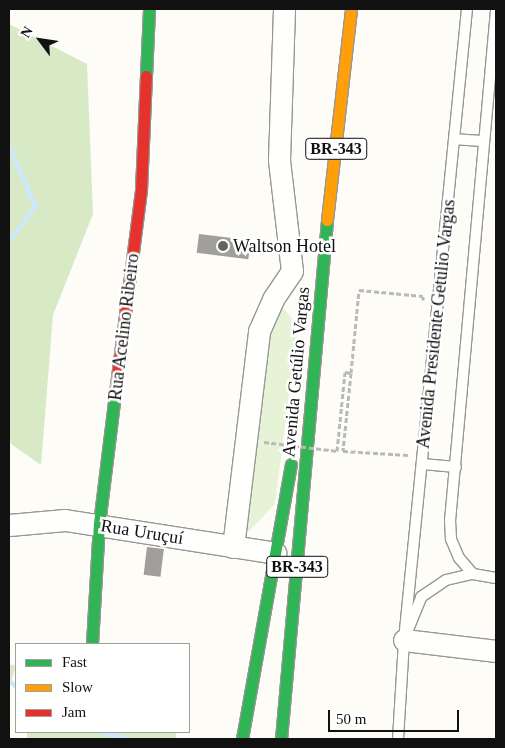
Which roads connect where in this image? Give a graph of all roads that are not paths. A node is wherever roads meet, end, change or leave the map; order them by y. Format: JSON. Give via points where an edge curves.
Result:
{"nodes":[{"id":1,"x":149,"y":9,"type":"edge"},
{"id":2,"x":284,"y":9,"type":"edge"},
{"id":3,"x":350,"y":9,"type":"edge"},
{"id":4,"x":467,"y":9,"type":"edge"},
{"id":5,"x":496,"y":11,"type":"edge"},
{"id":6,"x":454,"y":139,"type":"junction"},
{"id":7,"x":484,"y":141,"type":"junction"},
{"id":8,"x":292,"y":271,"type":"junction"},
{"id":9,"x":321,"y":277,"type":"junction"},
{"id":10,"x":310,"y":395,"type":"junction"},
{"id":11,"x":422,"y":464,"type":"junction"},
{"id":12,"x":456,"y":467,"type":"junction"},
{"id":13,"x":100,"y":524,"type":"junction"},
{"id":14,"x":9,"y":525,"type":"edge"},
{"id":15,"x":233,"y":547,"type":"junction"},
{"id":16,"x":275,"y":553,"type":"junction"},
{"id":17,"x":473,"y":574,"type":"junction"},
{"id":18,"x":496,"y":578,"type":"edge"},
{"id":19,"x":404,"y":640,"type":"junction"},
{"id":20,"x":92,"y":643,"type":"edge"},
{"id":21,"x":496,"y":651,"type":"edge"},
{"id":22,"x":242,"y":739,"type":"edge"},
{"id":23,"x":281,"y":739,"type":"edge"},
{"id":24,"x":398,"y":739,"type":"edge"}],
"edges":[{"from":1,"to":13,"type":"main road","name":"Rua Acelino Ribeiro","via":[[142,190]]},
{"from":2,"to":8,"type":"street","via":[[279,160]]},
{"from":3,"to":9,"type":"main road","name":"Avenida Getúlio Vargas","number":"BR-343"},
{"from":4,"to":6,"type":"lane","name":"Avenida Presidente Getulio Vargas"},
{"from":5,"to":7,"type":"lane"},
{"from":6,"to":7,"type":"lane"},
{"from":6,"to":11,"type":"lane","name":"Avenida Presidente Getulio Vargas"},
{"from":7,"to":12,"type":"lane"},
{"from":8,"to":9,"type":"street"},
{"from":8,"to":15,"type":"street","via":[[273,299],[259,331]]},
{"from":9,"to":10,"type":"main road","name":"Avenida Getúlio Vargas","number":"BR-343"},
{"from":10,"to":16,"type":"main road","via":[[290,468]]},
{"from":10,"to":23,"type":"main road","name":"Avenida Getúlio Vargas","number":"BR-343"},
{"from":11,"to":12,"type":"lane"},
{"from":11,"to":19,"type":"lane","name":"Avenida Presidente Getulio Vargas"},
{"from":12,"to":17,"type":"lane","via":[[451,539]]},
{"from":13,"to":14,"type":"street","name":"Rua Uruçuí","via":[[65,520]]},
{"from":13,"to":15,"type":"street","name":"Rua Uruçuí"},
{"from":13,"to":20,"type":"main road","name":"Rua Acelino Ribeiro"},
{"from":15,"to":16,"type":"street","name":"Rua Uruçuí"},
{"from":16,"to":22,"type":"main road"},
{"from":17,"to":18,"type":"lane"},
{"from":17,"to":19,"type":"lane","via":[[446,580],[421,597]]},
{"from":19,"to":21,"type":"street"},
{"from":19,"to":24,"type":"lane","name":"Avenida Presidente Getulio Vargas"}]}
